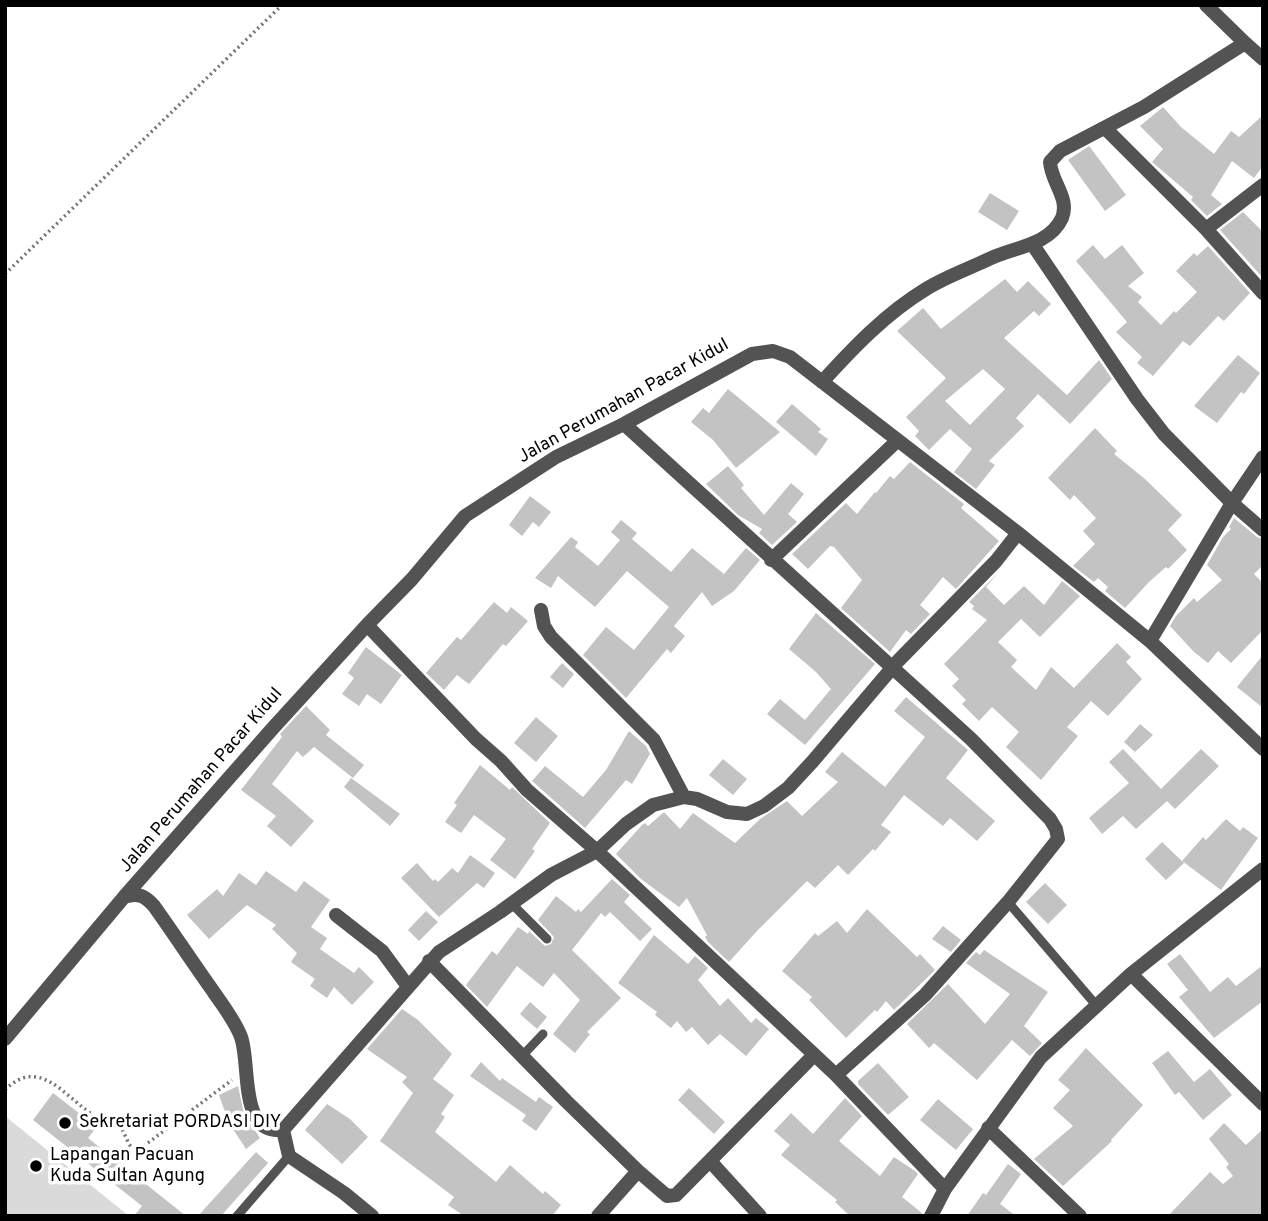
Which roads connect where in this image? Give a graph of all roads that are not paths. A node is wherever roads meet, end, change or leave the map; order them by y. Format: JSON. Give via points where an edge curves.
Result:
{"nodes":[{"id":1,"x":1206,"y":5,"type":"edge"},
{"id":2,"x":1245,"y":43,"type":"junction"},
{"id":3,"x":1263,"y":59,"type":"edge"},
{"id":4,"x":1105,"y":128,"type":"junction"},
{"id":5,"x":1263,"y":185,"type":"edge"},
{"id":6,"x":1206,"y":229,"type":"junction"},
{"id":7,"x":1033,"y":245,"type":"junction"},
{"id":8,"x":1263,"y":293,"type":"edge"},
{"id":9,"x":821,"y":382,"type":"junction"},
{"id":10,"x":624,"y":424,"type":"junction"},
{"id":11,"x":897,"y":441,"type":"junction"},
{"id":12,"x":1263,"y":457,"type":"edge"},
{"id":13,"x":1232,"y":503,"type":"junction"},
{"id":14,"x":1263,"y":530,"type":"edge"},
{"id":15,"x":1018,"y":533,"type":"junction"},
{"id":16,"x":771,"y":560,"type":"junction"},
{"id":17,"x":541,"y":610,"type":"dead end"},
{"id":18,"x":367,"y":625,"type":"junction"},
{"id":19,"x":1150,"y":641,"type":"junction"},
{"id":20,"x":893,"y":668,"type":"junction"},
{"id":21,"x":1263,"y":749,"type":"edge"},
{"id":22,"x":684,"y":797,"type":"junction"},
{"id":23,"x":597,"y":850,"type":"junction"},
{"id":24,"x":1263,"y":869,"type":"edge"},
{"id":25,"x":124,"y":897,"type":"junction"},
{"id":26,"x":1008,"y":902,"type":"junction"},
{"id":27,"x":512,"y":903,"type":"junction"},
{"id":28,"x":336,"y":915,"type":"dead end"},
{"id":29,"x":547,"y":939,"type":"dead end"},
{"id":30,"x":429,"y":961,"type":"junction"},
{"id":31,"x":1131,"y":974,"type":"junction"},
{"id":32,"x":407,"y":985,"type":"junction"},
{"id":33,"x":1096,"y":1005,"type":"junction"},
{"id":34,"x":544,"y":1034,"type":"dead end"},
{"id":35,"x":5,"y":1040,"type":"edge"},
{"id":36,"x":814,"y":1055,"type":"junction"},
{"id":37,"x":522,"y":1056,"type":"junction"},
{"id":38,"x":836,"y":1075,"type":"junction"},
{"id":39,"x":1263,"y":1104,"type":"edge"},
{"id":40,"x":988,"y":1128,"type":"junction"},
{"id":41,"x":282,"y":1130,"type":"junction"},
{"id":42,"x":289,"y":1156,"type":"junction"},
{"id":43,"x":710,"y":1161,"type":"junction"},
{"id":44,"x":638,"y":1171,"type":"junction"},
{"id":45,"x":945,"y":1189,"type":"junction"},
{"id":46,"x":237,"y":1216,"type":"edge"},
{"id":47,"x":372,"y":1216,"type":"edge"},
{"id":48,"x":598,"y":1216,"type":"edge"},
{"id":49,"x":760,"y":1216,"type":"edge"},
{"id":50,"x":931,"y":1216,"type":"edge"},
{"id":51,"x":1080,"y":1216,"type":"edge"}],
"edges":[{"from":1,"to":2,"type":"street"},
{"from":2,"to":3,"type":"street"},
{"from":2,"to":4,"type":"street"},
{"from":4,"to":6,"type":"street"},
{"from":4,"to":7,"type":"street","via":[[1060,151],[1050,162],[1050,173],[1065,202],[1057,225]]},
{"from":5,"to":6,"type":"street"},
{"from":6,"to":8,"type":"street"},
{"from":7,"to":9,"type":"street","via":[[1002,252],[926,289],[866,334]]},
{"from":7,"to":13,"type":"street","via":[[1164,435]]},
{"from":9,"to":10,"type":"street","name":"Jalan Perumahan Pacar Kidul","via":[[790,357],[773,351],[752,354]]},
{"from":9,"to":11,"type":"street","name":"Jalan Perumahan Pacar Kidul"},
{"from":10,"to":16,"type":"street"},
{"from":10,"to":18,"type":"street","name":"Jalan Perumahan Pacar Kidul","via":[[556,457],[465,516]]},
{"from":11,"to":15,"type":"street","name":"Jalan Perumahan Pacar Kidul"},
{"from":11,"to":16,"type":"street"},
{"from":12,"to":13,"type":"street"},
{"from":13,"to":14,"type":"street"},
{"from":13,"to":19,"type":"street"},
{"from":15,"to":19,"type":"street","name":"Jalan Perumahan Pacar Kidul"},
{"from":15,"to":20,"type":"street"},
{"from":16,"to":20,"type":"street"},
{"from":17,"to":22,"type":"street","via":[[551,636],[654,740]]},
{"from":18,"to":23,"type":"street","via":[[527,790]]},
{"from":18,"to":25,"type":"street","name":"Jalan Perumahan Pacar Kidul"},
{"from":19,"to":21,"type":"street","name":"Jalan Perumahan Pacar Kidul"},
{"from":20,"to":22,"type":"street","via":[[788,788],[764,806],[747,814],[727,812]]},
{"from":20,"to":26,"type":"street","via":[[971,739],[1056,829],[1058,839]]},
{"from":22,"to":23,"type":"street","via":[[653,805]]},
{"from":23,"to":27,"type":"street"},
{"from":23,"to":36,"type":"street"},
{"from":24,"to":31,"type":"street"},
{"from":25,"to":35,"type":"street","name":"Jalan Perumahan Pacar Kidul"},
{"from":25,"to":41,"type":"street","via":[[141,895],[154,906],[235,1024],[242,1038],[250,1102],[259,1123]]},
{"from":26,"to":33,"type":"lane"},
{"from":26,"to":38,"type":"street","via":[[925,995]]},
{"from":27,"to":29,"type":"lane"},
{"from":27,"to":30,"type":"street"},
{"from":28,"to":32,"type":"street","via":[[382,951]]},
{"from":30,"to":32,"type":"street"},
{"from":30,"to":37,"type":"street"},
{"from":31,"to":33,"type":"street"},
{"from":31,"to":39,"type":"street"},
{"from":32,"to":41,"type":"street"},
{"from":33,"to":40,"type":"street","via":[[1041,1057]]},
{"from":34,"to":37,"type":"lane"},
{"from":36,"to":38,"type":"street"},
{"from":36,"to":43,"type":"street"},
{"from":37,"to":44,"type":"street"},
{"from":38,"to":45,"type":"street"},
{"from":40,"to":45,"type":"street"},
{"from":40,"to":51,"type":"street"},
{"from":41,"to":42,"type":"street"},
{"from":42,"to":46,"type":"lane"},
{"from":42,"to":47,"type":"street"},
{"from":43,"to":44,"type":"street","via":[[671,1196]]},
{"from":43,"to":49,"type":"street"},
{"from":44,"to":48,"type":"street"},
{"from":45,"to":50,"type":"street"}]}
